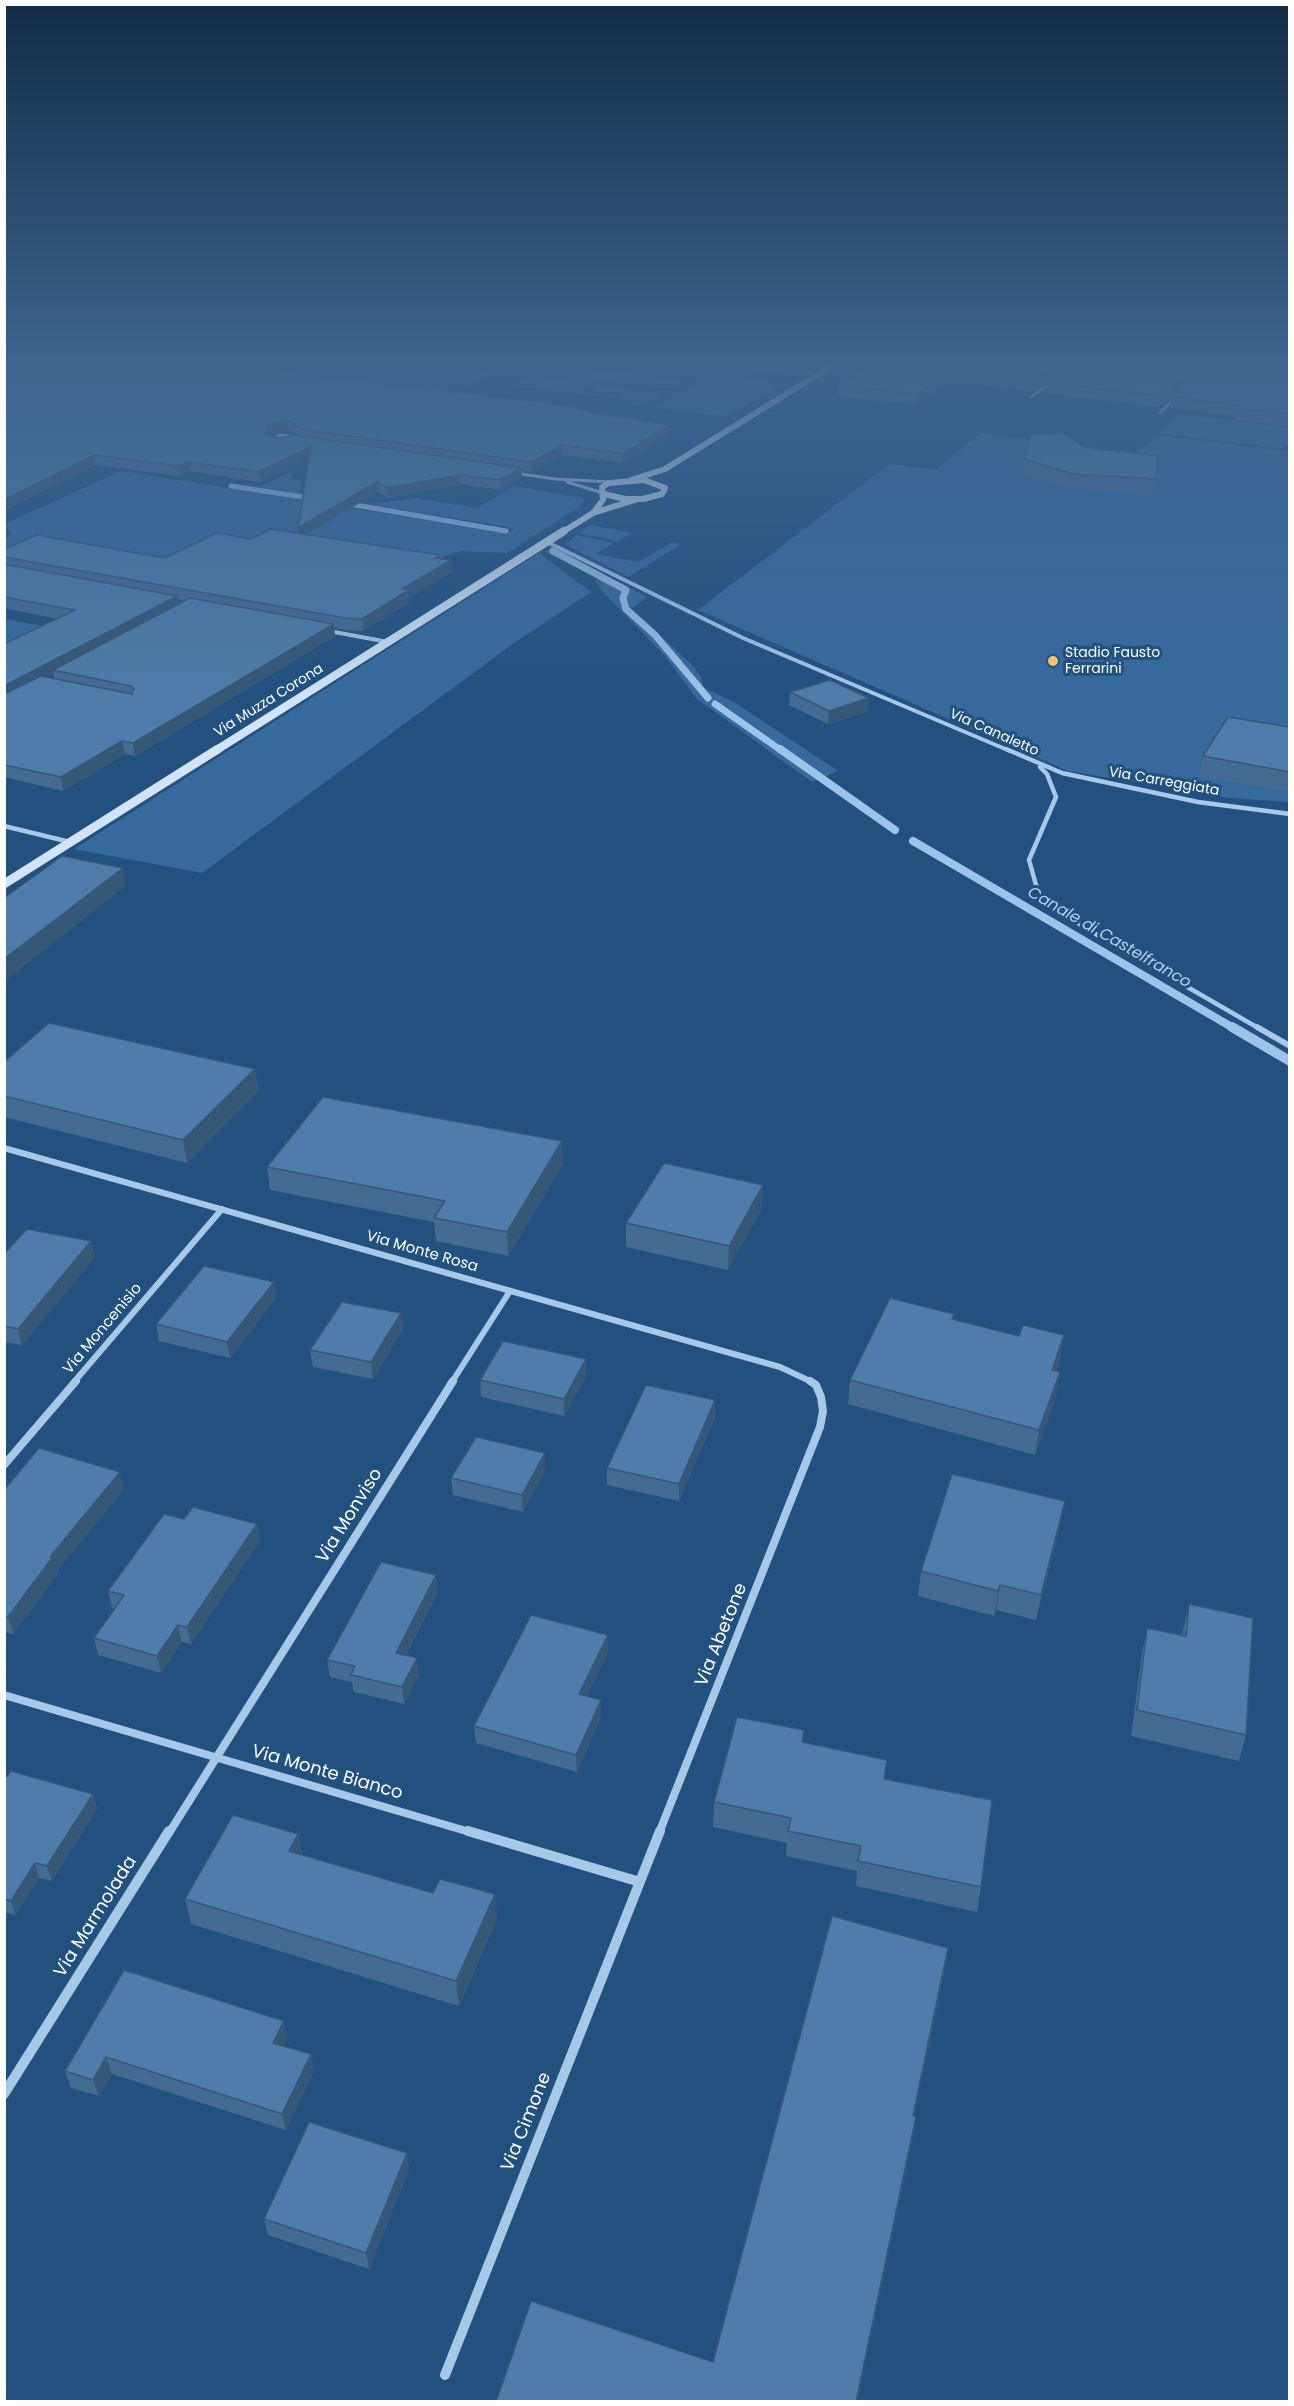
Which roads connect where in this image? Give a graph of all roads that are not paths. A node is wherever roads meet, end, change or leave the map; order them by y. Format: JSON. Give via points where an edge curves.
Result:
{"nodes":[{"id":1,"x":517,"y":473,"type":"edge"},
{"id":2,"x":652,"y":473,"type":"edge"},
{"id":3,"x":664,"y":473,"type":"edge"},
{"id":4,"x":555,"y":479,"type":"junction"},
{"id":5,"x":631,"y":480,"type":"junction"},
{"id":6,"x":613,"y":482,"type":"junction"},
{"id":7,"x":660,"y":484,"type":"junction"},
{"id":8,"x":603,"y":494,"type":"junction"},
{"id":9,"x":638,"y":499,"type":"junction"},
{"id":10,"x":593,"y":513,"type":"junction"},
{"id":11,"x":547,"y":542,"type":"junction"},
{"id":12,"x":317,"y":629,"type":"edge"},
{"id":13,"x":388,"y":642,"type":"junction"},
{"id":14,"x":1037,"y":764,"type":"junction"},
{"id":15,"x":1290,"y":814,"type":"edge"},
{"id":16,"x":4,"y":826,"type":"edge"},
{"id":17,"x":70,"y":843,"type":"junction"},
{"id":18,"x":4,"y":884,"type":"edge"},
{"id":19,"x":1290,"y":1046,"type":"edge"},
{"id":20,"x":4,"y":1148,"type":"edge"},
{"id":21,"x":222,"y":1209,"type":"junction"},
{"id":22,"x":510,"y":1291,"type":"junction"},
{"id":23,"x":821,"y":1397,"type":"joint"},
{"id":24,"x":4,"y":1465,"type":"edge"},
{"id":25,"x":4,"y":1695,"type":"edge"},
{"id":26,"x":216,"y":1758,"type":"junction"},
{"id":27,"x":640,"y":1882,"type":"junction"},
{"id":28,"x":4,"y":2094,"type":"edge"},
{"id":29,"x":445,"y":2375,"type":"dead end"}],
"edges":[{"from":1,"to":4,"type":"street"},
{"from":2,"to":5,"type":"street"},
{"from":3,"to":7,"type":"street"},
{"from":4,"to":6,"type":"street"},
{"from":4,"to":8,"type":"street"},
{"from":5,"to":6,"type":"street"},
{"from":5,"to":7,"type":"street"},
{"from":6,"to":8,"type":"street","via":[[602,487]]},
{"from":7,"to":9,"type":"street","via":[[665,488],[662,494]]},
{"from":8,"to":9,"type":"street"},
{"from":8,"to":10,"type":"street"},
{"from":9,"to":10,"type":"street"},
{"from":10,"to":11,"type":"street","name":"Via Muzza Corona"},
{"from":11,"to":13,"type":"street","name":"Via Muzza Corona"},
{"from":11,"to":14,"type":"street","name":"Via Canaletto","via":[[743,638]]},
{"from":12,"to":13,"type":"street"},
{"from":13,"to":17,"type":"street","name":"Via Muzza Corona"},
{"from":14,"to":15,"type":"street","name":"Via Carreggiata","via":[[1091,781],[1198,802]]},
{"from":14,"to":19,"type":"street","name":"Via Canaletto","via":[[1047,774],[1056,797],[1029,860],[1036,885],[1045,897],[1082,926]]},
{"from":16,"to":17,"type":"street"},
{"from":17,"to":18,"type":"street","name":"Via Muzza Corona"},
{"from":20,"to":21,"type":"street","name":"Via Monte Rosa"},
{"from":21,"to":22,"type":"street","name":"Via Monte Rosa"},
{"from":21,"to":24,"type":"street","name":"Via Moncenisio"},
{"from":22,"to":23,"type":"street","name":"Via Monte Rosa","via":[[780,1367],[816,1385]]},
{"from":22,"to":26,"type":"street","name":"Via Monviso"},
{"from":23,"to":27,"type":"street","name":"Via Abetone","via":[[820,1428]]},
{"from":25,"to":26,"type":"street","name":"Via Monte Bianco"},
{"from":26,"to":27,"type":"street","name":"Via Monte Bianco"},
{"from":26,"to":28,"type":"street","name":"Via Marmolada"},
{"from":27,"to":29,"type":"street","name":"Via Cimone"}]}
